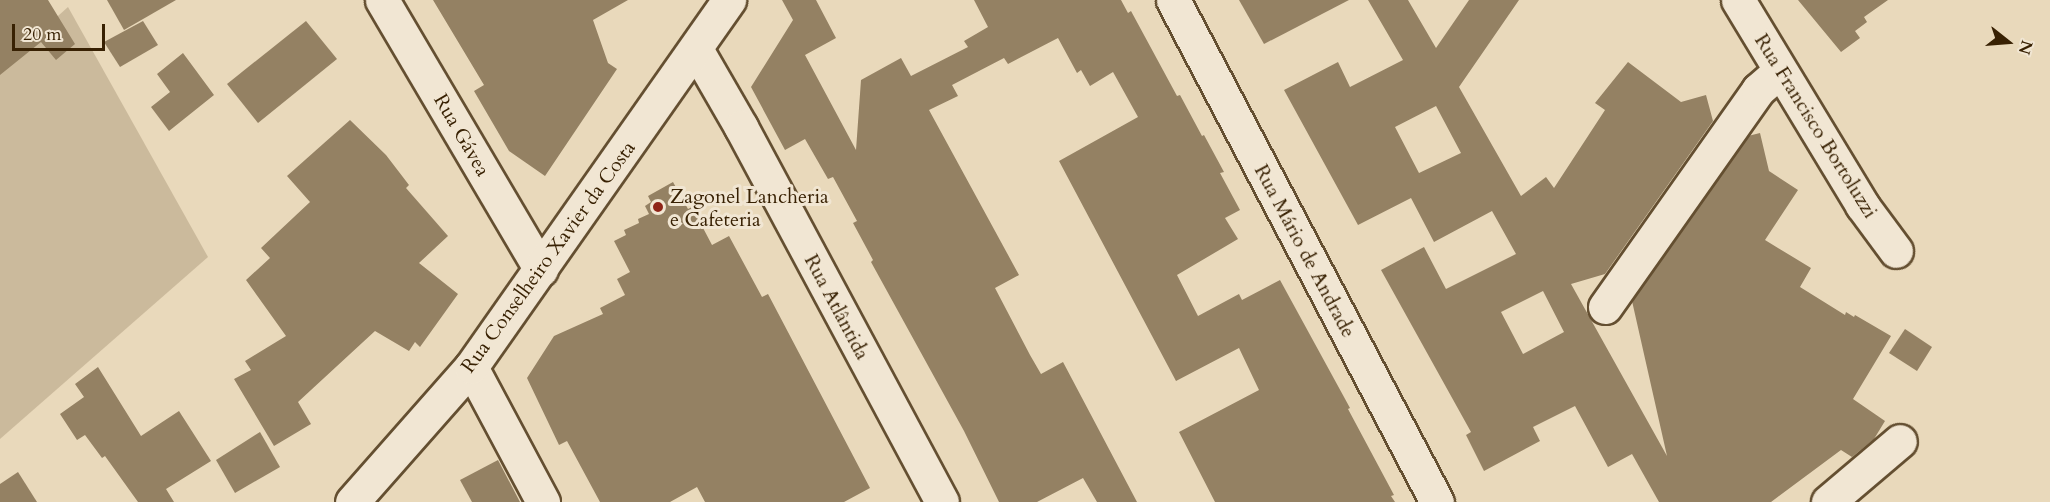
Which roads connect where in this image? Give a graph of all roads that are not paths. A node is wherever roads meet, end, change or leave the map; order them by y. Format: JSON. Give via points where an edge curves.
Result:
{"nodes":[{"id":1,"x":382,"y":0,"type":"edge"},
{"id":2,"x":729,"y":0,"type":"edge"},
{"id":3,"x":1173,"y":0,"type":"edge"},
{"id":4,"x":1738,"y":0,"type":"edge"},
{"id":5,"x":696,"y":49,"type":"junction"},
{"id":6,"x":1780,"y":71,"type":"junction"},
{"id":7,"x":1896,"y":251,"type":"dead end"},
{"id":8,"x":541,"y":270,"type":"junction"},
{"id":9,"x":1605,"y":307,"type":"dead end"},
{"id":10,"x":471,"y":368,"type":"junction"},
{"id":11,"x":1900,"y":441,"type":"dead end"},
{"id":12,"x":352,"y":502,"type":"edge"},
{"id":13,"x":543,"y":502,"type":"edge"},
{"id":14,"x":942,"y":502,"type":"edge"},
{"id":15,"x":1437,"y":502,"type":"edge"},
{"id":16,"x":1828,"y":502,"type":"edge"}],
"edges":[{"from":1,"to":8,"type":"street","name":"Rua Gávea"},
{"from":2,"to":5,"type":"street","name":"Rua Conselheiro Xavier da Costa"},
{"from":3,"to":15,"type":"street","name":"Rua Mário de Andrade"},
{"from":4,"to":6,"type":"street","name":"Rua Francisco Bortoluzzi"},
{"from":5,"to":8,"type":"street","name":"Rua Conselheiro Xavier da Costa"},
{"from":5,"to":14,"type":"street","name":"Rua Atlântida"},
{"from":6,"to":7,"type":"street","name":"Rua Francisco Bortoluzzi","via":[[1862,205]]},
{"from":6,"to":9,"type":"street","via":[[1758,90]]},
{"from":8,"to":10,"type":"street","name":"Rua Conselheiro Xavier da Costa"},
{"from":10,"to":12,"type":"street","name":"Rua Conselheiro Xavier da Costa"},
{"from":10,"to":13,"type":"street"},
{"from":11,"to":16,"type":"street"}]}
